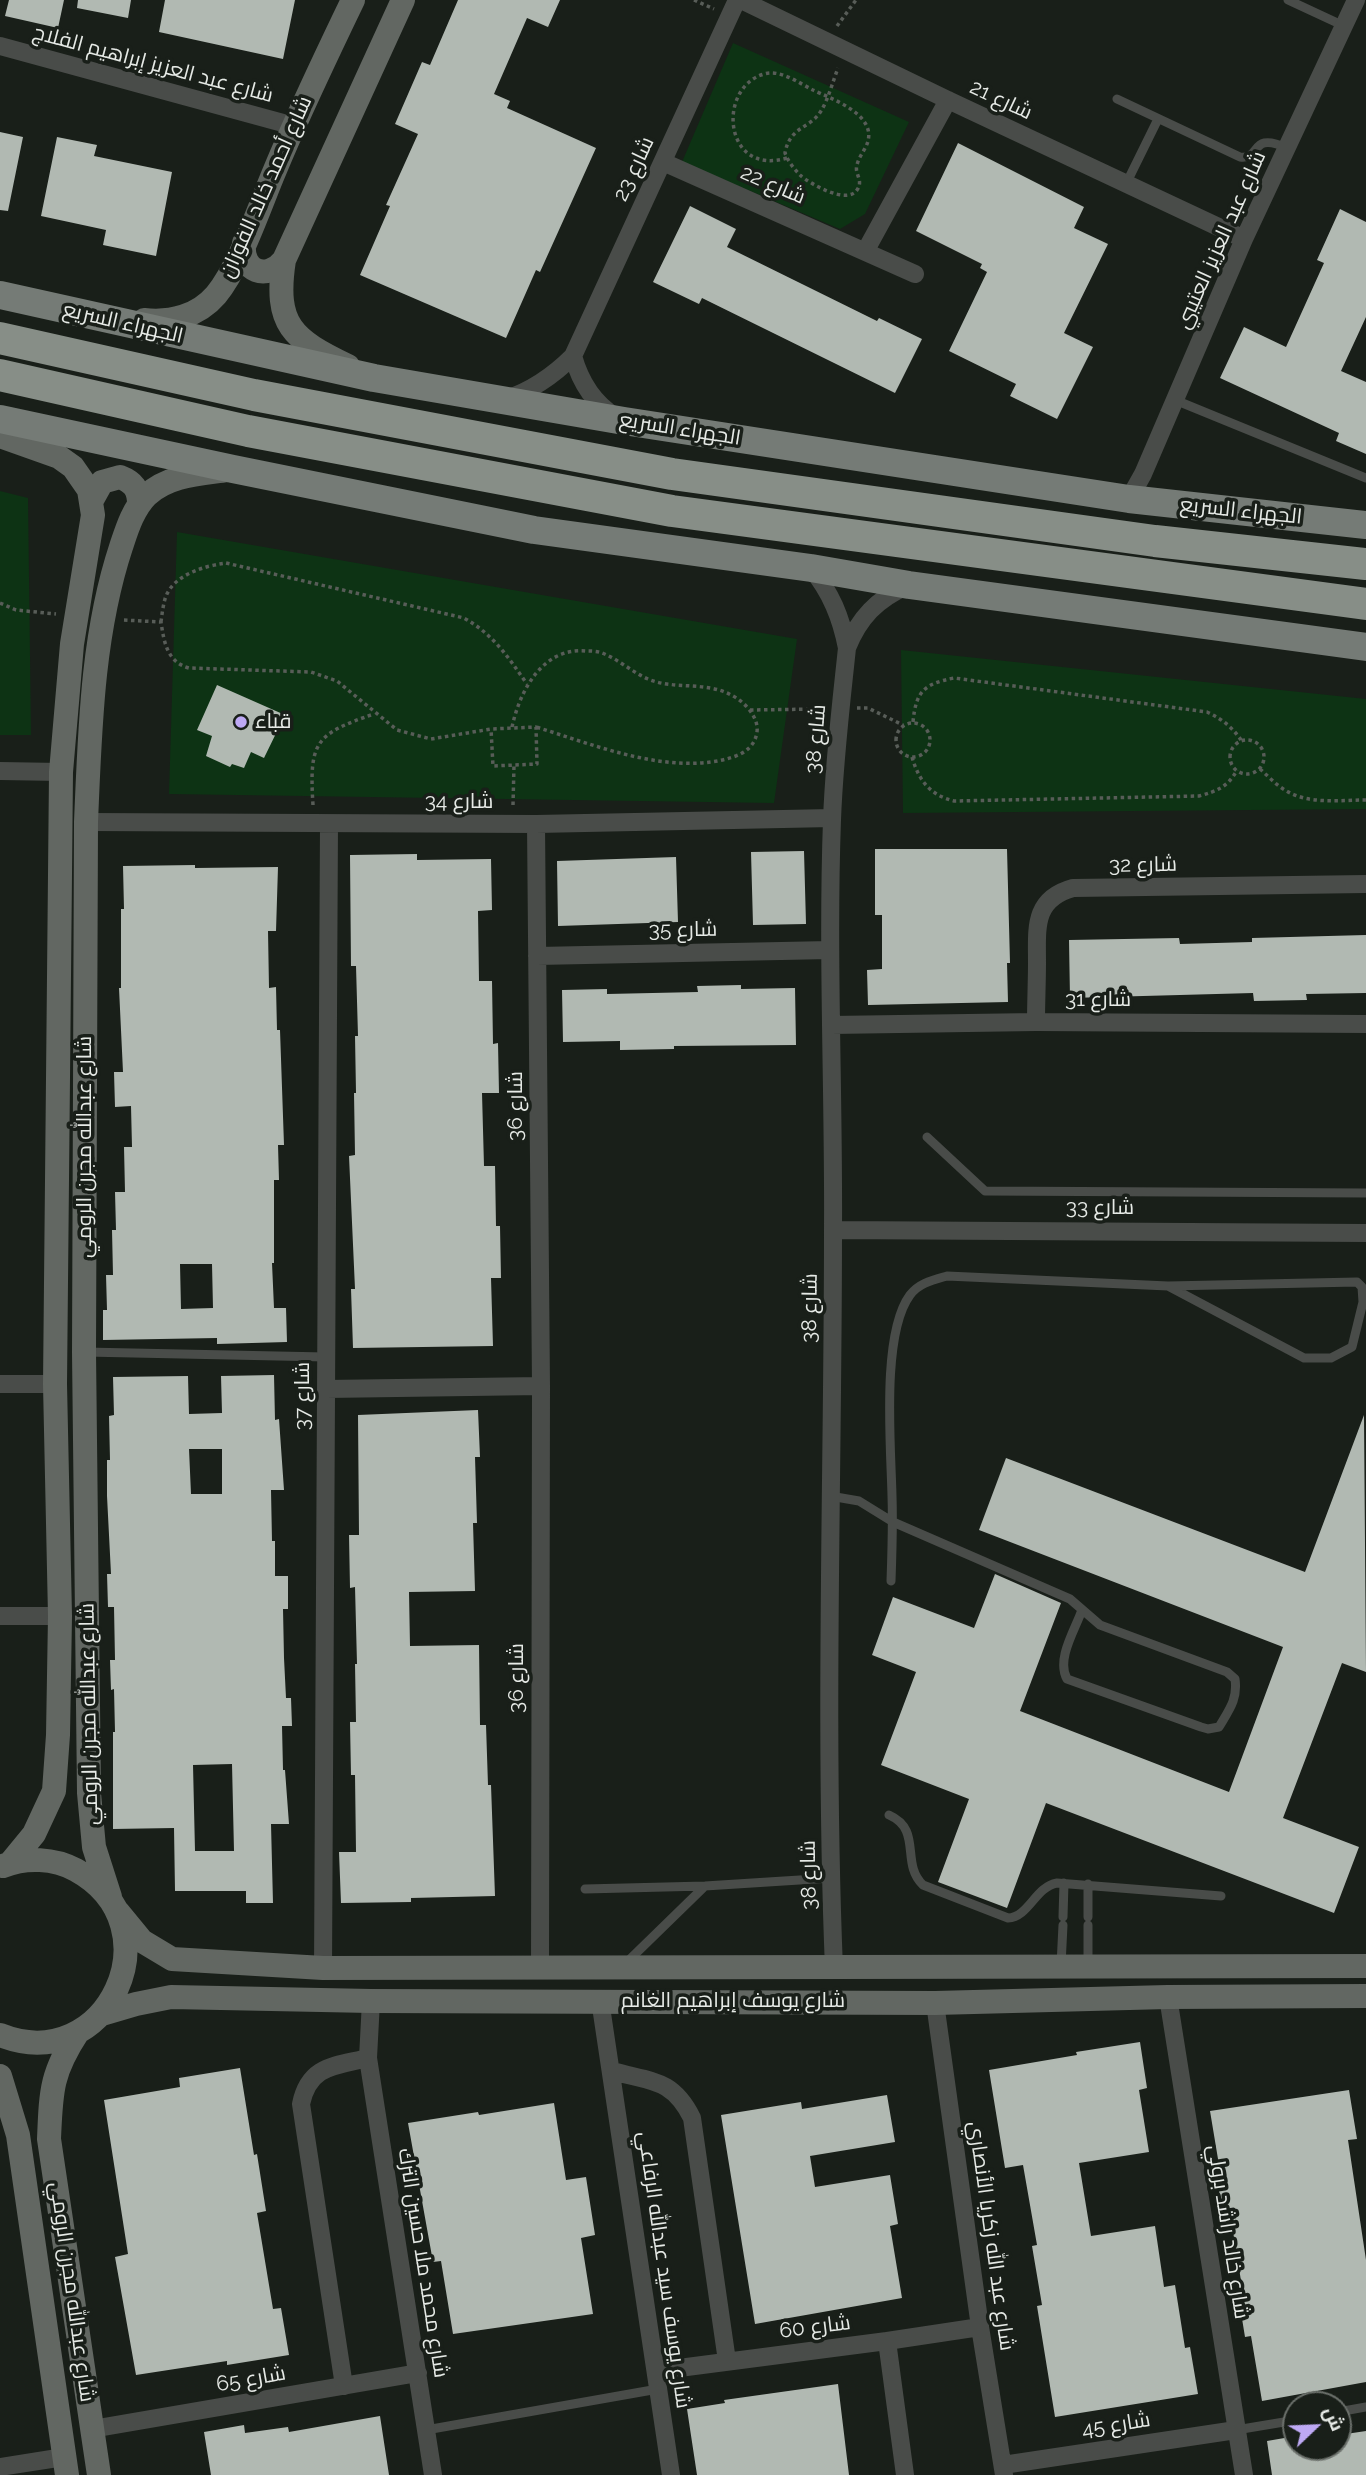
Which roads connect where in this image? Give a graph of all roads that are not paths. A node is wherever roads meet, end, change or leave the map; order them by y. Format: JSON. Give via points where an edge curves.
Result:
{"nodes":[{"id":1,"x":353,"y":0,"type":"edge"},
{"id":2,"x":403,"y":0,"type":"edge"},
{"id":3,"x":739,"y":0,"type":"edge"},
{"id":4,"x":1288,"y":0,"type":"edge"},
{"id":5,"x":1356,"y":0,"type":"edge"},
{"id":6,"x":1344,"y":27,"type":"junction"},
{"id":7,"x":0,"y":46,"type":"edge"},
{"id":8,"x":1116,"y":99,"type":"dead end"},
{"id":9,"x":948,"y":100,"type":"junction"},
{"id":10,"x":1158,"y":119,"type":"junction"},
{"id":11,"x":294,"y":126,"type":"junction"},
{"id":12,"x":1287,"y":148,"type":"junction"},
{"id":13,"x":663,"y":162,"type":"junction"},
{"id":14,"x":1126,"y":184,"type":"junction"},
{"id":15,"x":1244,"y":239,"type":"junction"},
{"id":16,"x":244,"y":243,"type":"junction"},
{"id":17,"x":866,"y":250,"type":"junction"},
{"id":18,"x":284,"y":260,"type":"junction"},
{"id":19,"x":915,"y":274,"type":"dead end"},
{"id":20,"x":0,"y":295,"type":"edge"},
{"id":21,"x":95,"y":318,"type":"junction"},
{"id":22,"x":0,"y":338,"type":"edge"},
{"id":23,"x":573,"y":356,"type":"junction"},
{"id":24,"x":0,"y":374,"type":"edge"},
{"id":25,"x":374,"y":378,"type":"junction"},
{"id":26,"x":502,"y":400,"type":"junction"},
{"id":27,"x":1175,"y":400,"type":"junction"},
{"id":28,"x":0,"y":419,"type":"edge"},
{"id":29,"x":624,"y":421,"type":"junction"},
{"id":30,"x":0,"y":436,"type":"edge"},
{"id":31,"x":233,"y":469,"type":"junction"},
{"id":32,"x":1366,"y":478,"type":"edge"},
{"id":33,"x":1129,"y":499,"type":"junction"},
{"id":34,"x":92,"y":500,"type":"junction"},
{"id":35,"x":139,"y":504,"type":"junction"},
{"id":36,"x":1366,"y":525,"type":"edge"},
{"id":37,"x":1366,"y":564,"type":"edge"},
{"id":38,"x":811,"y":568,"type":"junction"},
{"id":39,"x":909,"y":585,"type":"junction"},
{"id":40,"x":1366,"y":604,"type":"edge"},
{"id":41,"x":1366,"y":647,"type":"edge"},
{"id":42,"x":847,"y":648,"type":"junction"},
{"id":43,"x":0,"y":771,"type":"edge"},
{"id":44,"x":61,"y":772,"type":"junction"},
{"id":45,"x":832,"y":818,"type":"junction"},
{"id":46,"x":86,"y":822,"type":"junction"},
{"id":47,"x":322,"y":824,"type":"junction"},
{"id":48,"x":536,"y":824,"type":"junction"},
{"id":49,"x":1366,"y":884,"type":"edge"},
{"id":50,"x":830,"y":950,"type":"junction"},
{"id":51,"x":537,"y":956,"type":"junction"},
{"id":52,"x":1037,"y":1023,"type":"junction"},
{"id":53,"x":1366,"y":1024,"type":"edge"},
{"id":54,"x":831,"y":1025,"type":"junction"},
{"id":55,"x":927,"y":1137,"type":"dead end"},
{"id":56,"x":1366,"y":1193,"type":"edge"},
{"id":57,"x":833,"y":1230,"type":"junction"},
{"id":58,"x":1366,"y":1233,"type":"edge"},
{"id":59,"x":1168,"y":1286,"type":"junction"},
{"id":60,"x":83,"y":1352,"type":"junction"},
{"id":61,"x":326,"y":1357,"type":"junction"},
{"id":62,"x":0,"y":1384,"type":"edge"},
{"id":63,"x":55,"y":1384,"type":"junction"},
{"id":64,"x":541,"y":1387,"type":"junction"},
{"id":65,"x":326,"y":1389,"type":"junction"},
{"id":66,"x":830,"y":1496,"type":"junction"},
{"id":67,"x":893,"y":1522,"type":"junction"},
{"id":68,"x":891,"y":1581,"type":"dead end"},
{"id":69,"x":1082,"y":1610,"type":"junction"},
{"id":70,"x":0,"y":1616,"type":"edge"},
{"id":71,"x":60,"y":1616,"type":"junction"},
{"id":72,"x":889,"y":1815,"type":"dead end"},
{"id":73,"x":6,"y":1864,"type":"edge"},
{"id":74,"x":831,"y":1878,"type":"junction"},
{"id":75,"x":1064,"y":1883,"type":"junction"},
{"id":76,"x":1088,"y":1884,"type":"junction"},
{"id":77,"x":705,"y":1886,"type":"junction"},
{"id":78,"x":585,"y":1889,"type":"dead end"},
{"id":79,"x":1221,"y":1896,"type":"dead end"},
{"id":80,"x":114,"y":1905,"type":"junction"},
{"id":81,"x":1366,"y":1966,"type":"edge"},
{"id":82,"x":1061,"y":1967,"type":"junction"},
{"id":83,"x":1088,"y":1967,"type":"junction"},
{"id":84,"x":323,"y":1968,"type":"junction"},
{"id":85,"x":620,"y":1968,"type":"junction"},
{"id":86,"x":540,"y":1969,"type":"junction"},
{"id":87,"x":834,"y":1969,"type":"junction"},
{"id":88,"x":1366,"y":1996,"type":"edge"},
{"id":89,"x":1168,"y":1997,"type":"junction"},
{"id":90,"x":600,"y":2000,"type":"junction"},
{"id":91,"x":370,"y":2001,"type":"junction"},
{"id":92,"x":935,"y":2003,"type":"junction"},
{"id":93,"x":102,"y":2014,"type":"junction"},
{"id":94,"x":78,"y":2032,"type":"junction"},
{"id":95,"x":0,"y":2035,"type":"edge"},
{"id":96,"x":368,"y":2058,"type":"junction"},
{"id":97,"x":612,"y":2071,"type":"junction"},
{"id":98,"x":0,"y":2076,"type":"edge"},
{"id":99,"x":980,"y":2327,"type":"junction"},
{"id":100,"x":887,"y":2341,"type":"junction"},
{"id":101,"x":727,"y":2361,"type":"junction"},
{"id":102,"x":418,"y":2373,"type":"junction"},
{"id":103,"x":657,"y":2380,"type":"junction"},
{"id":104,"x":344,"y":2386,"type":"junction"},
{"id":105,"x":1282,"y":2422,"type":"edge"},
{"id":106,"x":92,"y":2429,"type":"junction"},
{"id":107,"x":426,"y":2430,"type":"junction"},
{"id":108,"x":1236,"y":2430,"type":"junction"},
{"id":109,"x":66,"y":2466,"type":"edge"},
{"id":110,"x":0,"y":2467,"type":"edge"},
{"id":111,"x":1004,"y":2470,"type":"edge"},
{"id":112,"x":99,"y":2475,"type":"edge"},
{"id":113,"x":433,"y":2475,"type":"edge"},
{"id":114,"x":671,"y":2475,"type":"edge"},
{"id":115,"x":905,"y":2475,"type":"edge"},
{"id":116,"x":1244,"y":2475,"type":"edge"}],
"edges":[{"from":1,"to":11,"type":"main road","name":"شارع أحمد خالد الفوزان"},
{"from":2,"to":18,"type":"main road"},
{"from":3,"to":9,"type":"street","name":"شارع 21"},
{"from":3,"to":13,"type":"street","name":"شارع 23"},
{"from":4,"to":6,"type":"lane"},
{"from":5,"to":6,"type":"street","name":"شارع عبد العزيز العتيبي"},
{"from":6,"to":12,"type":"street","name":"شارع عبد العزيز العتيبي"},
{"from":7,"to":11,"type":"street","name":"شارع عبد العزيز إبراهيم الفلاج"},
{"from":8,"to":10,"type":"lane"},
{"from":9,"to":14,"type":"street","name":"شارع 21"},
{"from":9,"to":17,"type":"street"},
{"from":10,"to":12,"type":"lane","via":[[1240,158],[1251,156],[1266,141]]},
{"from":10,"to":14,"type":"lane"},
{"from":11,"to":16,"type":"main road","name":"شارع أحمد خالد الفوزان"},
{"from":12,"to":15,"type":"street","name":"شارع عبد العزيز العتيبي"},
{"from":13,"to":17,"type":"street","name":"شارع 22"},
{"from":13,"to":23,"type":"street","name":"شارع 23"},
{"from":14,"to":15,"type":"street","name":"شارع 21"},
{"from":15,"to":27,"type":"street","name":"شارع عبد العزيز العتيبي"},
{"from":16,"to":18,"type":"main road","via":[[243,254],[257,271],[278,268]]},
{"from":16,"to":21,"type":"main road","name":"شارع أحمد خالد الفوزان","via":[[215,295],[197,311],[155,321]]},
{"from":17,"to":19,"type":"street","name":"شارع 22"},
{"from":18,"to":25,"type":"main road","via":[[280,286],[288,323],[314,350]]},
{"from":20,"to":21,"type":"main road","name":"الجهراء السريع"},
{"from":21,"to":25,"type":"main road","name":"الجهراء السريع"},
{"from":22,"to":37,"type":"highway","name":"الجهراء السريع","via":[[254,395],[672,474],[1155,541]]},
{"from":23,"to":26,"type":"street","name":"شارع 23","via":[[548,379]]},
{"from":23,"to":29,"type":"street","via":[[591,394]]},
{"from":24,"to":40,"type":"highway","via":[[248,430],[672,511]]},
{"from":25,"to":26,"type":"main road","name":"الجهراء السريع"},
{"from":26,"to":29,"type":"main road","name":"الجهراء السريع"},
{"from":27,"to":32,"type":"lane"},
{"from":27,"to":33,"type":"street","name":"شارع عبد العزيز العتيبي"},
{"from":28,"to":31,"type":"main road"},
{"from":29,"to":33,"type":"main road","name":"الجهراء السريع"},
{"from":30,"to":34,"type":"main road","via":[[59,457],[82,478]]},
{"from":31,"to":35,"type":"main road","name":"شارع عبدالله مجرن الرومي","via":[[167,482]]},
{"from":31,"to":38,"type":"main road","via":[[534,530]]},
{"from":33,"to":36,"type":"main road","name":"الجهراء السريع"},
{"from":34,"to":35,"type":"main road","via":[[102,482],[120,477],[135,486]]},
{"from":34,"to":44,"type":"main road","name":"شارع عبدالله مجرن الرومي"},
{"from":35,"to":46,"type":"main road","name":"شارع عبدالله مجرن الرومي","via":[[112,574],[102,618]]},
{"from":38,"to":39,"type":"main road"},
{"from":38,"to":42,"type":"street","name":"شارع 38","via":[[835,605]]},
{"from":39,"to":41,"type":"main road"},
{"from":39,"to":42,"type":"street","name":"شارع 38","via":[[870,610]]},
{"from":42,"to":45,"type":"street","name":"شارع 38"},
{"from":43,"to":44,"type":"street"},
{"from":44,"to":63,"type":"main road","name":"شارع عبدالله مجرن الرومي"},
{"from":45,"to":48,"type":"street","name":"شارع 34"},
{"from":45,"to":50,"type":"street","name":"شارع 38"},
{"from":46,"to":47,"type":"street","name":"شارع 34"},
{"from":46,"to":60,"type":"main road","name":"شارع عبدالله مجرن الرومي"},
{"from":47,"to":48,"type":"street","name":"شارع 34"},
{"from":47,"to":61,"type":"street","name":"شارع 37"},
{"from":48,"to":51,"type":"street","name":"شارع 36"},
{"from":49,"to":52,"type":"street","name":"شارع 32","via":[[1073,888],[1058,892],[1037,922]]},
{"from":50,"to":51,"type":"street","name":"شارع 35"},
{"from":50,"to":54,"type":"street","name":"شارع 38"},
{"from":51,"to":64,"type":"street","name":"شارع 36"},
{"from":52,"to":53,"type":"street","name":"شارع 31"},
{"from":52,"to":54,"type":"street","name":"شارع 31"},
{"from":54,"to":57,"type":"street","name":"شارع 38"},
{"from":55,"to":56,"type":"lane","via":[[985,1191]]},
{"from":57,"to":58,"type":"street","name":"شارع 33"},
{"from":57,"to":66,"type":"street","name":"شارع 38"},
{"from":59,"to":59,"type":"lane","via":[[1357,1282],[1363,1302],[1352,1347],[1331,1358],[1304,1358]]},
{"from":59,"to":67,"type":"lane","via":[[947,1276],[924,1282],[910,1294],[898,1318],[891,1368]]},
{"from":60,"to":61,"type":"lane"},
{"from":60,"to":80,"type":"main road","name":"شارع عبدالله مجرن الرومي","via":[[89,1816],[94,1847]]},
{"from":61,"to":65,"type":"street","name":"شارع 37"},
{"from":62,"to":63,"type":"street"},
{"from":63,"to":71,"type":"main road","name":"شارع عبدالله مجرن الرومي"},
{"from":64,"to":65,"type":"street"},
{"from":64,"to":86,"type":"street","name":"شارع 36"},
{"from":65,"to":84,"type":"street","name":"شارع 37"},
{"from":66,"to":67,"type":"lane","via":[[859,1501]]},
{"from":66,"to":74,"type":"street","name":"شارع 38"},
{"from":67,"to":68,"type":"lane"},
{"from":67,"to":69,"type":"lane","via":[[1070,1599]]},
{"from":69,"to":69,"type":"lane","via":[[1100,1625],[1236,1679],[1235,1700],[1219,1727],[1201,1727],[1067,1679],[1063,1661]]},
{"from":70,"to":71,"type":"street"},
{"from":71,"to":73,"type":"main road","name":"شارع عبدالله مجرن الرومي","via":[[54,1791],[34,1834]]},
{"from":72,"to":75,"type":"lane","via":[[908,1831],[914,1873],[930,1889],[1012,1918],[1045,1887]]},
{"from":73,"to":80,"type":"main road","via":[[39,1859],[66,1865],[90,1878]]},
{"from":74,"to":77,"type":"lane"},
{"from":74,"to":87,"type":"street","name":"شارع 38"},
{"from":75,"to":76,"type":"lane"},
{"from":75,"to":82,"type":"lane"},
{"from":76,"to":79,"type":"lane"},
{"from":76,"to":83,"type":"lane"},
{"from":77,"to":78,"type":"lane"},
{"from":77,"to":85,"type":"lane"},
{"from":80,"to":84,"type":"main road","name":"شارع يوسف إبراهيم الغانم","via":[[142,1941],[172,1959]]},
{"from":80,"to":93,"type":"main road","name":"شارع عبدالله مجرن الرومي","via":[[126,1939],[125,1966],[118,1992]]},
{"from":81,"to":83,"type":"main road","name":"شارع يوسف إبراهيم الغانم"},
{"from":82,"to":83,"type":"main road","name":"شارع يوسف إبراهيم الغانم"},
{"from":82,"to":87,"type":"main road","name":"شارع يوسف إبراهيم الغانم"},
{"from":84,"to":86,"type":"main road","name":"شارع يوسف إبراهيم الغانم"},
{"from":85,"to":86,"type":"main road","name":"شارع يوسف إبراهيم الغانم"},
{"from":85,"to":87,"type":"main road","name":"شارع يوسف إبراهيم الغانم"},
{"from":88,"to":89,"type":"main road","name":"شارع يوسف إبراهيم الغانم"},
{"from":89,"to":92,"type":"main road","name":"شارع يوسف إبراهيم الغانم"},
{"from":89,"to":108,"type":"street","name":"شارع خالد راشد برولي"},
{"from":90,"to":91,"type":"main road","name":"شارع يوسف إبراهيم الغانم"},
{"from":90,"to":92,"type":"main road","name":"شارع يوسف إبراهيم الغانم"},
{"from":90,"to":97,"type":"street","name":"شارع يوسف سيد عبدالله الرفاعي"},
{"from":91,"to":93,"type":"main road","name":"شارع يوسف إبراهيم الغانم","via":[[171,1997]]},
{"from":91,"to":96,"type":"street","name":"شارع محمد ملا حسين الترك"},
{"from":92,"to":99,"type":"street","name":"شارع عبد الله زكريا الأنصاري"},
{"from":93,"to":94,"type":"main road"},
{"from":94,"to":95,"type":"main road","via":[[54,2041],[28,2042]]},
{"from":94,"to":106,"type":"main road","name":"شارع عبدالله مجرن الرومي","via":[[61,2057],[51,2091],[49,2139]]},
{"from":96,"to":102,"type":"street","name":"شارع محمد ملا حسين الترك"},
{"from":96,"to":104,"type":"street","via":[[321,2069],[304,2090],[301,2104]]},
{"from":97,"to":101,"type":"street","via":[[667,2086],[692,2118]]},
{"from":97,"to":103,"type":"street","name":"شارع يوسف سيد عبدالله الرفاعي"},
{"from":98,"to":109,"type":"main road","name":"شارع عبدالله مجرن الرومي","via":[[18,2135]]},
{"from":99,"to":100,"type":"street","name":"شارع 60"},
{"from":99,"to":111,"type":"street","name":"شارع عبد الله زكريا الأنصاري"},
{"from":100,"to":101,"type":"street","name":"شارع 60"},
{"from":100,"to":115,"type":"street"},
{"from":101,"to":103,"type":"street","name":"شارع 60"},
{"from":102,"to":104,"type":"street","name":"شارع 65"},
{"from":102,"to":107,"type":"street","name":"شارع محمد ملا حسين الترك"},
{"from":103,"to":107,"type":"lane"},
{"from":103,"to":114,"type":"street","name":"شارع يوسف سيد عبدالله الرفاعي"},
{"from":104,"to":106,"type":"street","name":"شارع 65"},
{"from":105,"to":108,"type":"lane"},
{"from":106,"to":112,"type":"main road","name":"شارع عبدالله مجرن الرومي"},
{"from":107,"to":113,"type":"street","name":"شارع محمد ملا حسين الترك"},
{"from":108,"to":111,"type":"street","name":"شارع 45"},
{"from":108,"to":116,"type":"street","name":"شارع خالد راشد برولي"},
{"from":109,"to":110,"type":"street"}]}
